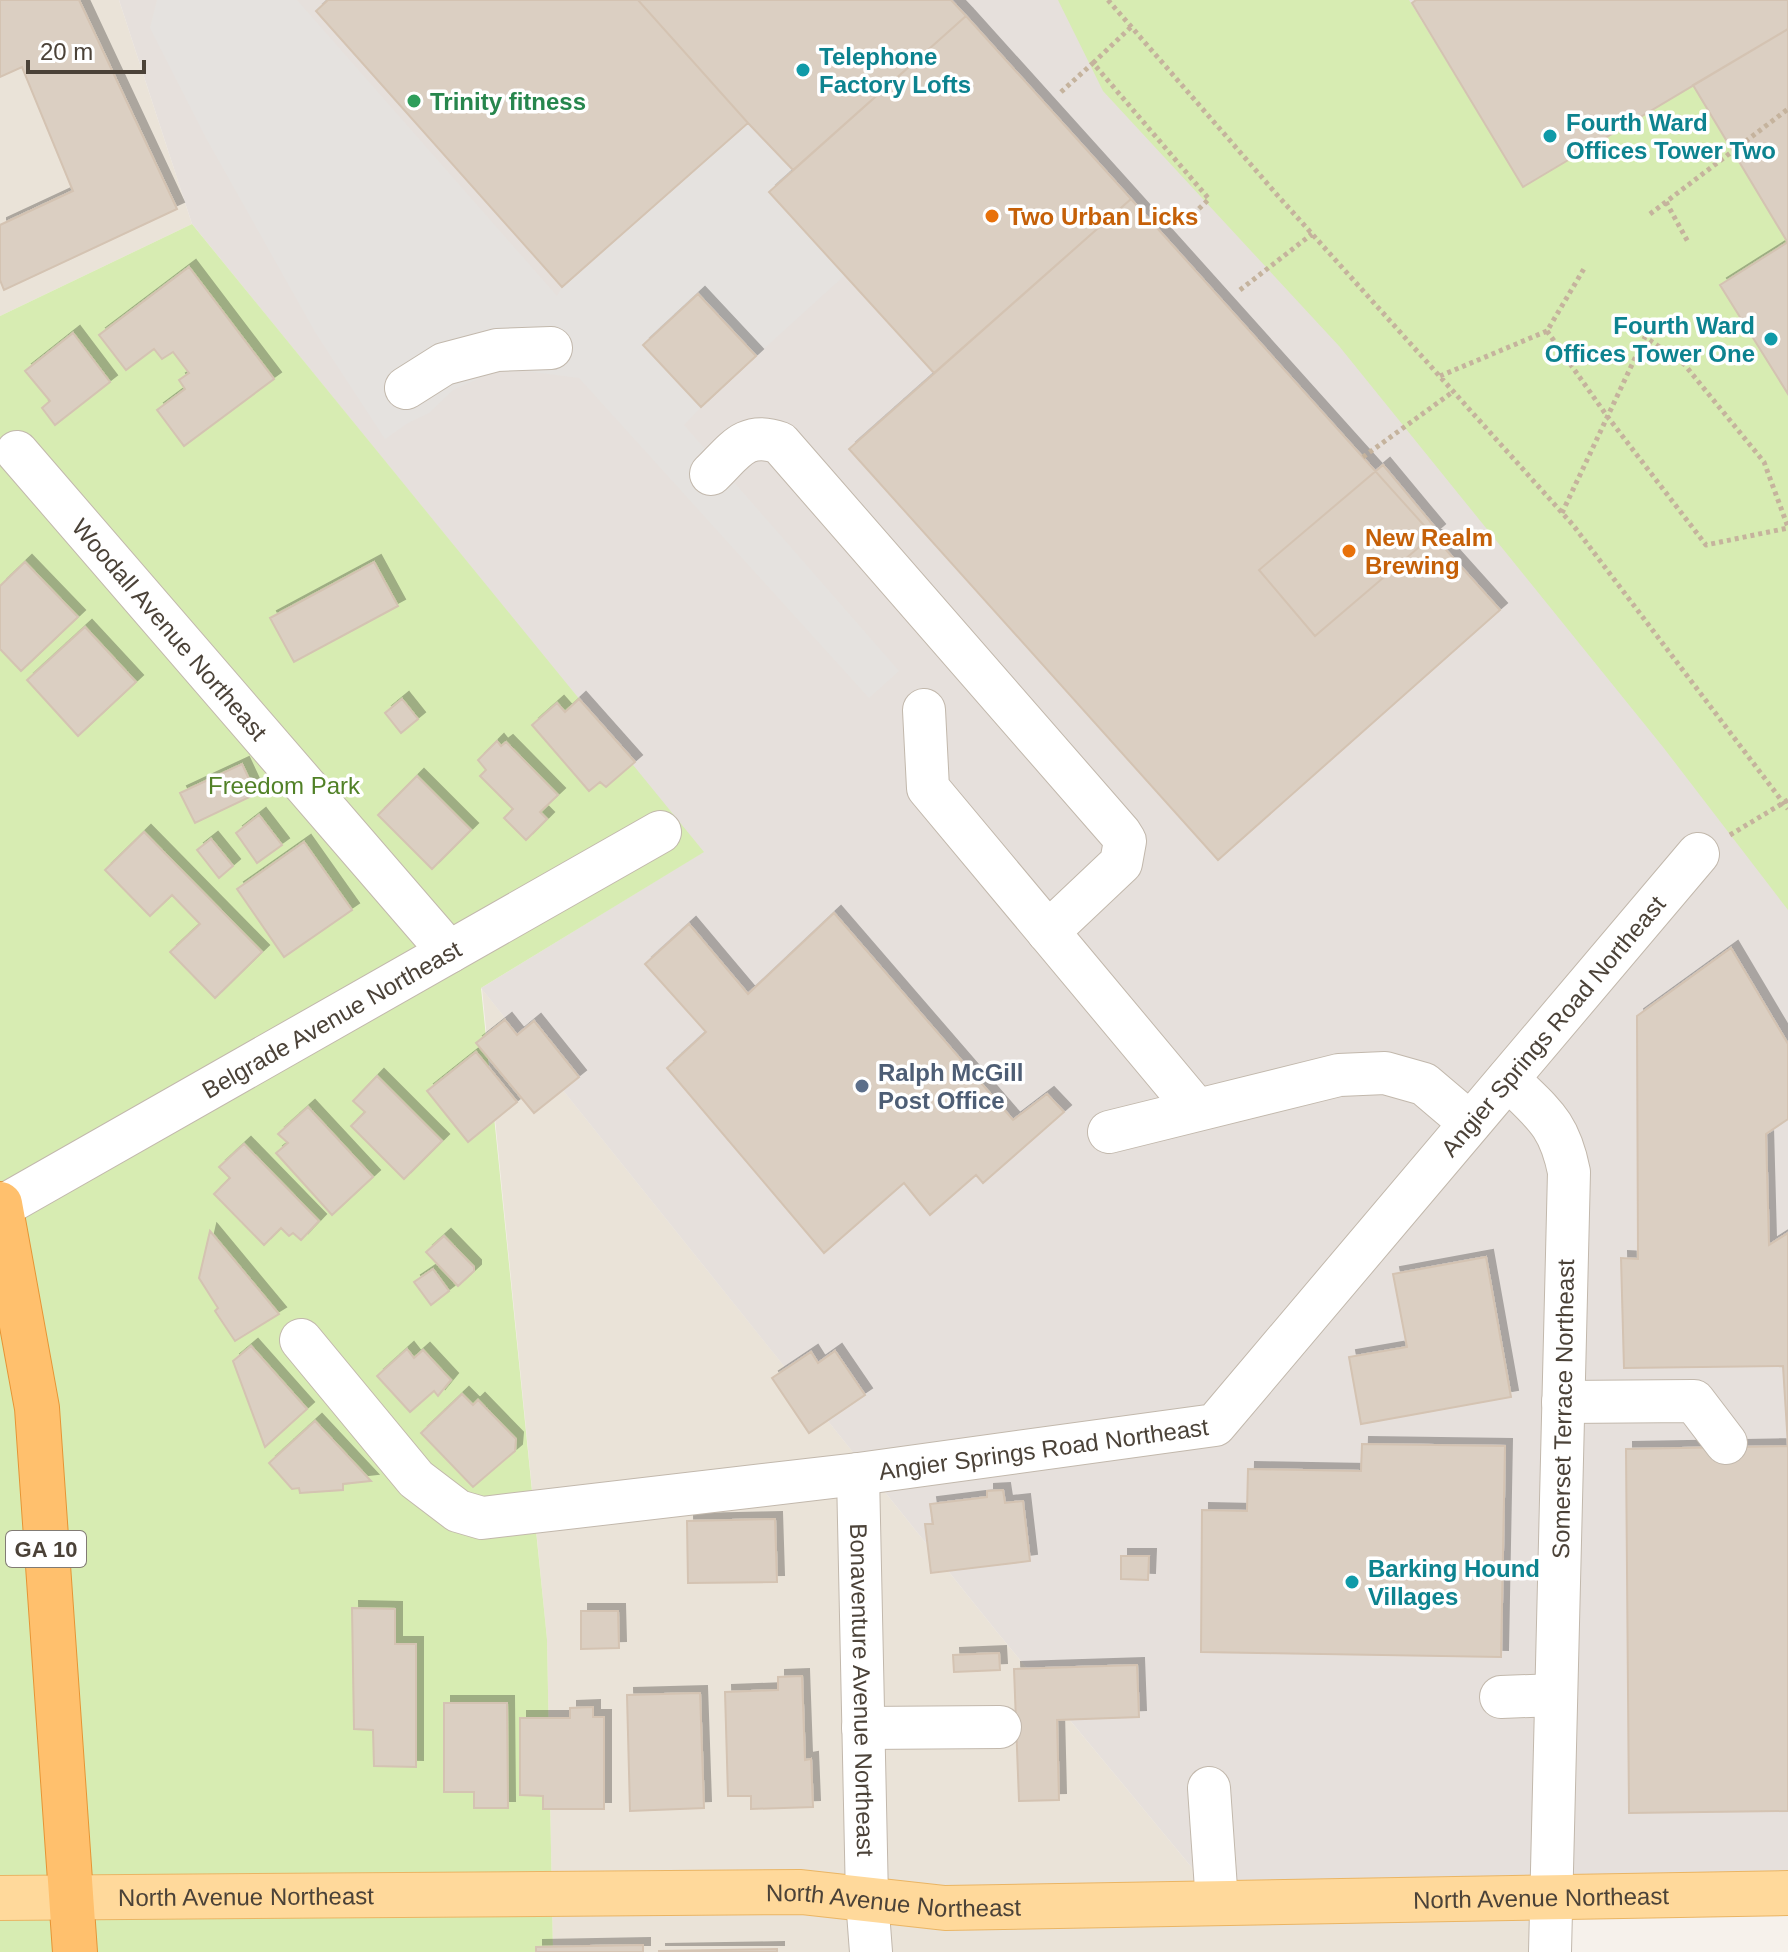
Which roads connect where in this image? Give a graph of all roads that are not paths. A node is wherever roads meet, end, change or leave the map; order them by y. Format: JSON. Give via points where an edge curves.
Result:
{"nodes":[{"id":1,"x":551,"y":348,"type":"dead end"},
{"id":2,"x":406,"y":388,"type":"dead end"},
{"id":3,"x":17,"y":452,"type":"dead end"},
{"id":4,"x":711,"y":474,"type":"dead end"},
{"id":5,"x":924,"y":710,"type":"dead end"},
{"id":6,"x":660,"y":832,"type":"dead end"},
{"id":7,"x":1698,"y":854,"type":"road end"},
{"id":8,"x":1048,"y":932,"type":"junction"},
{"id":9,"x":449,"y":952,"type":"junction"},
{"id":10,"x":1508,"y":1079,"type":"junction"},
{"id":11,"x":1196,"y":1109,"type":"junction"},
{"id":12,"x":1470,"y":1123,"type":"junction"},
{"id":13,"x":1109,"y":1132,"type":"dead end"},
{"id":14,"x":1,"y":1206,"type":"edge"},
{"id":15,"x":301,"y":1340,"type":"dead end"},
{"id":16,"x":1563,"y":1402,"type":"junction"},
{"id":17,"x":1726,"y":1443,"type":"dead end"},
{"id":18,"x":858,"y":1474,"type":"junction"},
{"id":19,"x":1556,"y":1695,"type":"junction"},
{"id":20,"x":1501,"y":1697,"type":"dead end"},
{"id":21,"x":1000,"y":1727,"type":"dead end"},
{"id":22,"x":863,"y":1728,"type":"junction"},
{"id":23,"x":1209,"y":1788,"type":"dead end"},
{"id":24,"x":1788,"y":1893,"type":"edge"},
{"id":25,"x":72,"y":1897,"type":"junction"},
{"id":26,"x":1551,"y":1897,"type":"junction"},
{"id":27,"x":0,"y":1898,"type":"edge"},
{"id":28,"x":867,"y":1899,"type":"junction"},
{"id":29,"x":1217,"y":1903,"type":"junction"},
{"id":30,"x":75,"y":1952,"type":"edge"},
{"id":31,"x":871,"y":1952,"type":"edge"},
{"id":32,"x":1550,"y":1952,"type":"edge"}],
"edges":[{"from":1,"to":2,"type":"street","via":[[497,350],[444,364]]},
{"from":3,"to":9,"type":"street","name":"Woodall Avenue Northeast"},
{"from":4,"to":8,"type":"street","via":[[747,440],[764,437],[780,443],[1120,833],[1125,841],[1121,863]]},
{"from":5,"to":8,"type":"street","via":[[928,788]]},
{"from":6,"to":9,"type":"street","name":"Belgrade Avenue Northeast"},
{"from":7,"to":10,"type":"street","name":"Angier Springs Road Northeast"},
{"from":8,"to":11,"type":"street"},
{"from":9,"to":14,"type":"street","name":"Belgrade Avenue Northeast"},
{"from":10,"to":12,"type":"street","name":"Angier Springs Road Northeast"},
{"from":10,"to":16,"type":"street","name":"Somerset Terrace Northeast","via":[[1554,1126],[1569,1172]]},
{"from":11,"to":12,"type":"street","via":[[1339,1075],[1385,1073],[1424,1084]]},
{"from":11,"to":13,"type":"street"},
{"from":12,"to":18,"type":"street","name":"Angier Springs Road Northeast","via":[[1215,1425]]},
{"from":14,"to":25,"type":"highway","number":"GA 10","via":[[37,1408]]},
{"from":15,"to":18,"type":"street","name":"Angier Springs Road Northeast","via":[[416,1479],[458,1511],[482,1518]]},
{"from":16,"to":17,"type":"street","via":[[1694,1401]]},
{"from":16,"to":19,"type":"street","name":"Somerset Terrace Northeast"},
{"from":18,"to":22,"type":"street","name":"Bonaventure Avenue Northeast"},
{"from":19,"to":20,"type":"street"},
{"from":19,"to":26,"type":"street","name":"Somerset Terrace Northeast"},
{"from":21,"to":22,"type":"street"},
{"from":22,"to":28,"type":"street","name":"Bonaventure Avenue Northeast"},
{"from":23,"to":29,"type":"street"},
{"from":24,"to":26,"type":"main road","name":"North Avenue Northeast"},
{"from":25,"to":27,"type":"main road","name":"North Avenue Northeast"},
{"from":25,"to":28,"type":"main road","name":"North Avenue Northeast","via":[[801,1892]]},
{"from":25,"to":30,"type":"highway","number":"GA 10"},
{"from":26,"to":29,"type":"main road","name":"North Avenue Northeast"},
{"from":26,"to":32,"type":"street","name":"Somerset Terrace Northeast"},
{"from":28,"to":29,"type":"main road","name":"North Avenue Northeast","via":[[945,1908]]},
{"from":28,"to":31,"type":"street","name":"Bonaventure Avenue Northeast"}]}
